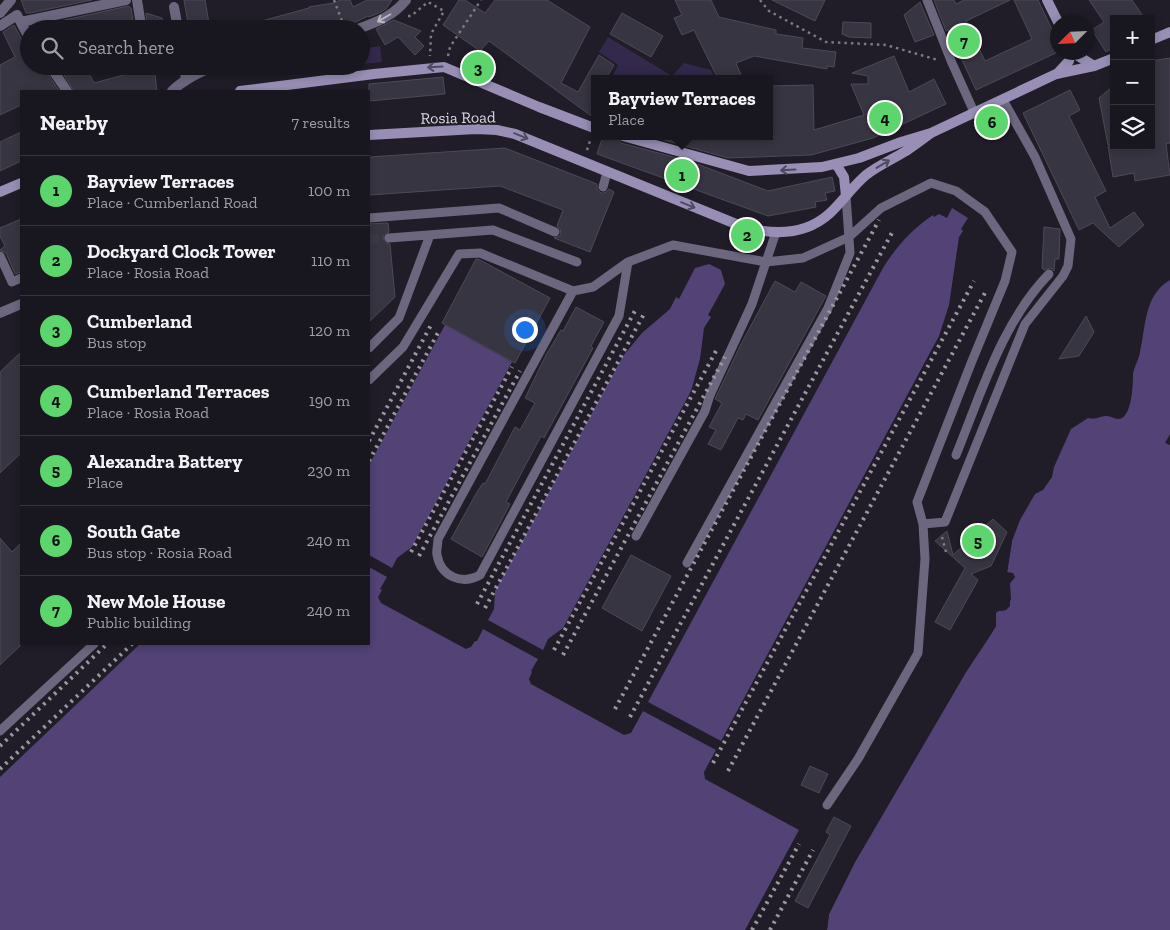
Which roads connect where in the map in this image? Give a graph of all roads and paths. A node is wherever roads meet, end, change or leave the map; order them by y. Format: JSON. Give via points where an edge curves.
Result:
{"nodes":[{"id":1,"x":11,"y":0,"type":"edge"},
{"id":2,"x":126,"y":0,"type":"edge"},
{"id":3,"x":137,"y":0,"type":"edge"},
{"id":4,"x":334,"y":0,"type":"edge"},
{"id":5,"x":406,"y":0,"type":"edge"},
{"id":6,"x":481,"y":0,"type":"edge"},
{"id":7,"x":760,"y":0,"type":"edge"},
{"id":8,"x":927,"y":0,"type":"edge"},
{"id":9,"x":1047,"y":0,"type":"edge"},
{"id":10,"x":174,"y":7,"type":"dead end"},
{"id":11,"x":0,"y":13,"type":"edge"},
{"id":12,"x":391,"y":14,"type":"junction"},
{"id":13,"x":1054,"y":15,"type":"edge"},
{"id":14,"x":20,"y":20,"type":"edge"},
{"id":15,"x":31,"y":20,"type":"edge"},
{"id":16,"x":140,"y":20,"type":"edge"},
{"id":17,"x":176,"y":20,"type":"edge"},
{"id":18,"x":342,"y":20,"type":"edge"},
{"id":19,"x":370,"y":25,"type":"edge"},
{"id":20,"x":0,"y":26,"type":"edge"},
{"id":21,"x":1170,"y":32,"type":"edge"},
{"id":22,"x":1155,"y":38,"type":"edge"},
{"id":23,"x":450,"y":47,"type":"dead end"},
{"id":24,"x":1069,"y":60,"type":"edge"},
{"id":25,"x":1085,"y":60,"type":"edge"},
{"id":26,"x":1110,"y":60,"type":"edge"},
{"id":27,"x":952,"y":63,"type":"junction"},
{"id":28,"x":1094,"y":66,"type":"junction"},
{"id":29,"x":431,"y":67,"type":"junction"},
{"id":30,"x":1056,"y":74,"type":"junction"},
{"id":31,"x":56,"y":75,"type":"edge"},
{"id":32,"x":185,"y":75,"type":"edge"},
{"id":33,"x":196,"y":75,"type":"edge"},
{"id":34,"x":367,"y":75,"type":"edge"},
{"id":35,"x":370,"y":75,"type":"edge"},
{"id":36,"x":186,"y":80,"type":"junction"},
{"id":37,"x":66,"y":90,"type":"edge"},
{"id":38,"x":173,"y":90,"type":"edge"},
{"id":39,"x":248,"y":90,"type":"edge"},
{"id":40,"x":1002,"y":100,"type":"junction"},
{"id":41,"x":974,"y":112,"type":"junction"},
{"id":42,"x":591,"y":127,"type":"edge"},
{"id":43,"x":931,"y":133,"type":"junction"},
{"id":44,"x":370,"y":135,"type":"edge"},
{"id":45,"x":591,"y":138,"type":"edge"},
{"id":46,"x":637,"y":140,"type":"edge"},
{"id":47,"x":581,"y":161,"type":"junction"},
{"id":48,"x":836,"y":164,"type":"junction"},
{"id":49,"x":607,"y":172,"type":"junction"},
{"id":50,"x":20,"y":183,"type":"edge"},
{"id":51,"x":603,"y":187,"type":"dead end"},
{"id":52,"x":0,"y":192,"type":"edge"},
{"id":53,"x":846,"y":196,"type":"junction"},
{"id":54,"x":370,"y":218,"type":"edge"},
{"id":55,"x":555,"y":232,"type":"dead end"},
{"id":56,"x":776,"y":232,"type":"junction"},
{"id":57,"x":430,"y":235,"type":"junction"},
{"id":58,"x":849,"y":237,"type":"junction"},
{"id":59,"x":389,"y":238,"type":"tunnel mouth"},
{"id":60,"x":0,"y":256,"type":"edge"},
{"id":61,"x":577,"y":262,"type":"dead end"},
{"id":62,"x":628,"y":262,"type":"junction"},
{"id":63,"x":766,"y":262,"type":"junction"},
{"id":64,"x":1049,"y":274,"type":"dead end"},
{"id":65,"x":20,"y":278,"type":"edge"},
{"id":66,"x":573,"y":291,"type":"junction"},
{"id":67,"x":20,"y":304,"type":"edge"},
{"id":68,"x":0,"y":313,"type":"edge"},
{"id":69,"x":370,"y":347,"type":"edge"},
{"id":70,"x":370,"y":379,"type":"edge"},
{"id":71,"x":956,"y":455,"type":"dead end"},
{"id":72,"x":924,"y":524,"type":"junction"},
{"id":73,"x":636,"y":536,"type":"dead end"},
{"id":74,"x":942,"y":537,"type":"dead end"},
{"id":75,"x":946,"y":552,"type":"dead end"},
{"id":76,"x":687,"y":563,"type":"dead end"},
{"id":77,"x":93,"y":645,"type":"edge"},
{"id":78,"x":0,"y":731,"type":"edge"},
{"id":79,"x":827,"y":805,"type":"dead end"}],
"edges":[{"from":1,"to":11,"type":"street"},
{"from":2,"to":15,"type":"street"},
{"from":3,"to":16,"type":"street"},
{"from":4,"to":18,"type":"path"},
{"from":5,"to":12,"type":"street"},
{"from":6,"to":23,"type":"path"},
{"from":7,"to":27,"type":"path","via":[[768,11],[826,42],[886,45]]},
{"from":8,"to":27,"type":"lane"},
{"from":9,"to":13,"type":"main road"},
{"from":10,"to":17,"type":"street"},
{"from":12,"to":19,"type":"street","one_way":true},
{"from":12,"to":29,"type":"path","via":[[411,16],[428,2],[444,12],[431,34]]},
{"from":14,"to":20,"type":"street","via":[[17,15]]},
{"from":21,"to":22,"type":"main road"},
{"from":24,"to":30,"type":"main road"},
{"from":25,"to":28,"type":"main road"},
{"from":26,"to":28,"type":"main road","name":"Rosia Road"},
{"from":27,"to":41,"type":"lane"},
{"from":28,"to":30,"type":"main road","name":"Rosia Road"},
{"from":29,"to":35,"type":"main road"},
{"from":42,"to":29,"type":"main road","one_way":true,"via":[[451,68]]},
{"from":30,"to":40,"type":"main road","name":"Rosia Road"},
{"from":31,"to":37,"type":"street"},
{"from":32,"to":36,"type":"street"},
{"from":33,"to":36,"type":"street"},
{"from":34,"to":39,"type":"main road"},
{"from":36,"to":38,"type":"street"},
{"from":40,"to":41,"type":"main road","name":"Rosia Road"},
{"from":40,"to":72,"type":"lane","via":[[1035,157],[1071,238],[1068,266],[1025,324],[945,522]]},
{"from":41,"to":43,"type":"main road","name":"Rosia Road"},
{"from":43,"to":48,"type":"main road","name":"Rosia Road"},
{"from":53,"to":43,"type":"main road","name":"Rosia Road","one_way":true,"via":[[873,170]]},
{"from":44,"to":47,"type":"main road","name":"Rosia Road","one_way":true,"via":[[497,130]]},
{"from":45,"to":47,"type":"path"},
{"from":48,"to":46,"type":"main road","name":"Rosia Road","one_way":true,"via":[[807,169],[749,171]]},
{"from":47,"to":49,"type":"main road","name":"Rosia Road"},
{"from":48,"to":53,"type":"main road","via":[[844,177]]},
{"from":49,"to":51,"type":"lane"},
{"from":49,"to":56,"type":"main road","name":"Rosia Road","one_way":true,"via":[[741,226]]},
{"from":50,"to":52,"type":"main road"},
{"from":53,"to":56,"type":"main road","name":"Rosia Road","via":[[819,221],[803,229]]},
{"from":53,"to":58,"type":"lane"},
{"from":54,"to":55,"type":"lane","via":[[499,208]]},
{"from":56,"to":63,"type":"lane"},
{"from":57,"to":59,"type":"lane"},
{"from":57,"to":61,"type":"lane","via":[[493,230]]},
{"from":57,"to":69,"type":"lane","via":[[399,318]]},
{"from":58,"to":63,"type":"lane","via":[[803,258]]},
{"from":58,"to":72,"type":"lane","via":[[881,208],[931,184],[956,191],[985,212],[1012,252],[1005,281],[917,502]]},
{"from":58,"to":76,"type":"lane","via":[[850,253],[828,308]]},
{"from":60,"to":65,"type":"lane","via":[[12,282]]},
{"from":62,"to":63,"type":"lane","via":[[673,245]]},
{"from":62,"to":66,"type":"lane","via":[[593,287]]},
{"from":62,"to":66,"type":"lane","via":[[618,316],[480,575],[471,580],[451,577],[437,556],[438,539]]},
{"from":63,"to":73,"type":"lane","via":[[752,304],[705,411]]},
{"from":64,"to":71,"type":"lane","via":[[1005,336]]},
{"from":66,"to":70,"type":"lane","via":[[480,253],[459,254],[403,347]]},
{"from":67,"to":68,"type":"street"},
{"from":72,"to":79,"type":"lane","via":[[925,559],[918,653],[858,759]]},
{"from":74,"to":75,"type":"path"},
{"from":77,"to":78,"type":"lane"}]}
